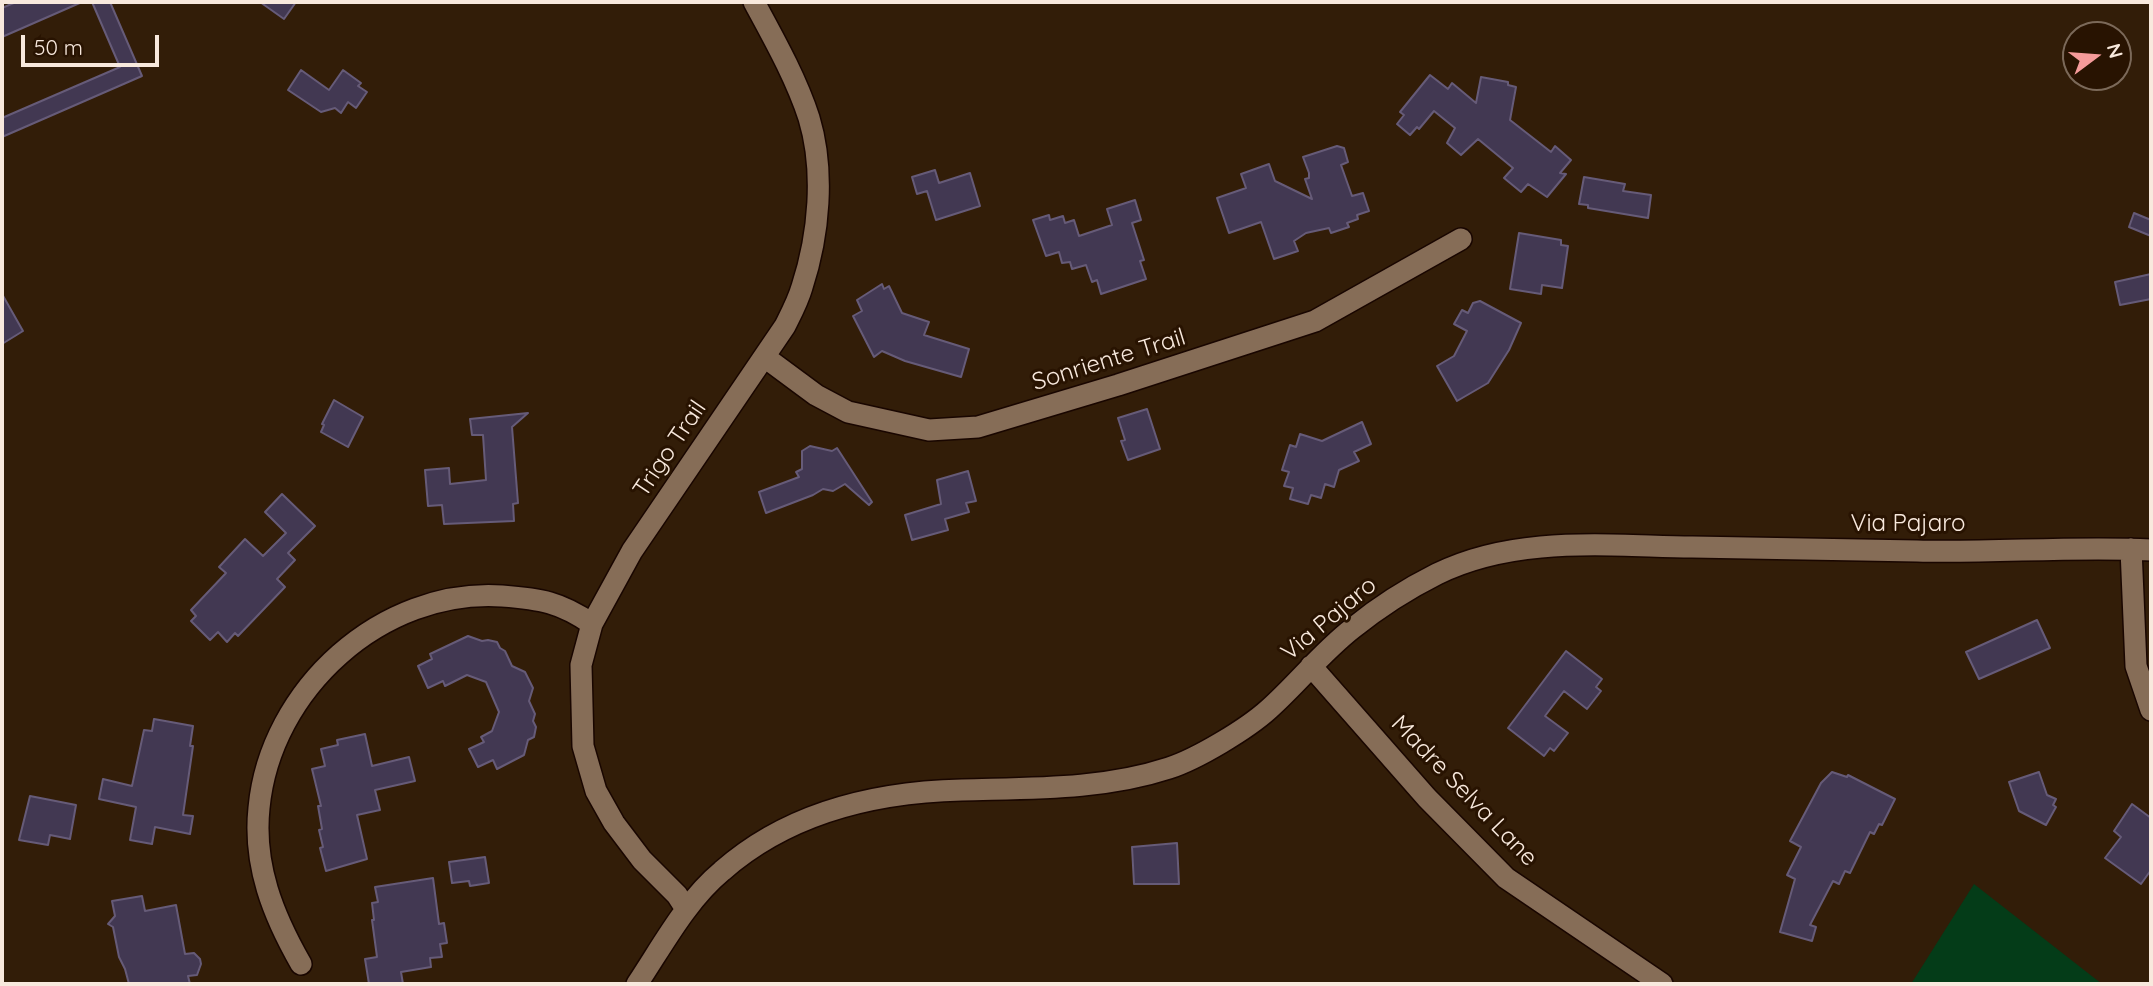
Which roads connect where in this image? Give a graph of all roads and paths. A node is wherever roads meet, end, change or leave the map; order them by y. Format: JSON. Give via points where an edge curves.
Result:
{"nodes":[{"id":1,"x":754,"y":2,"type":"edge"},
{"id":2,"x":1461,"y":239,"type":"dead end"},
{"id":3,"x":766,"y":358,"type":"junction"},
{"id":4,"x":2141,"y":550,"type":"edge"},
{"id":5,"x":592,"y":624,"type":"junction"},
{"id":6,"x":1311,"y":666,"type":"junction"},
{"id":7,"x":2151,"y":710,"type":"edge"},
{"id":8,"x":686,"y":909,"type":"junction"},
{"id":9,"x":301,"y":964,"type":"dead end"},
{"id":10,"x":637,"y":984,"type":"edge"},
{"id":11,"x":1662,"y":984,"type":"edge"}],
"edges":[{"from":1,"to":3,"type":"street","name":"Trigo Trail","via":[[797,86],[818,170],[812,254],[785,326]]},
{"from":2,"to":3,"type":"street","name":"Sonriente Trail","via":[[1315,321],[978,427],[929,430],[848,412]]},
{"from":3,"to":5,"type":"street","name":"Trigo Trail","via":[[632,551]]},
{"from":4,"to":6,"type":"street","name":"Via Pajaro","via":[[1554,544],[1490,556],[1441,572],[1394,597]]},
{"from":4,"to":7,"type":"street","via":[[2136,666]]},
{"from":5,"to":8,"type":"street","name":"Trigo Trail","via":[[581,665],[588,768],[614,823]]},
{"from":5,"to":9,"type":"street","via":[[569,608],[547,601],[489,595],[433,602],[382,624],[335,658],[317,678],[298,702],[270,755],[258,809],[260,865],[267,892]]},
{"from":6,"to":8,"type":"street","name":"Via Pajaro","via":[[1268,711],[1220,743],[1171,767],[1102,784],[902,793],[847,804],[798,822],[757,845],[720,872]]},
{"from":6,"to":11,"type":"street","name":"Madre Selva Lane","via":[[1427,799],[1506,878]]},
{"from":8,"to":10,"type":"street","name":"Via Pajaro"}]}
